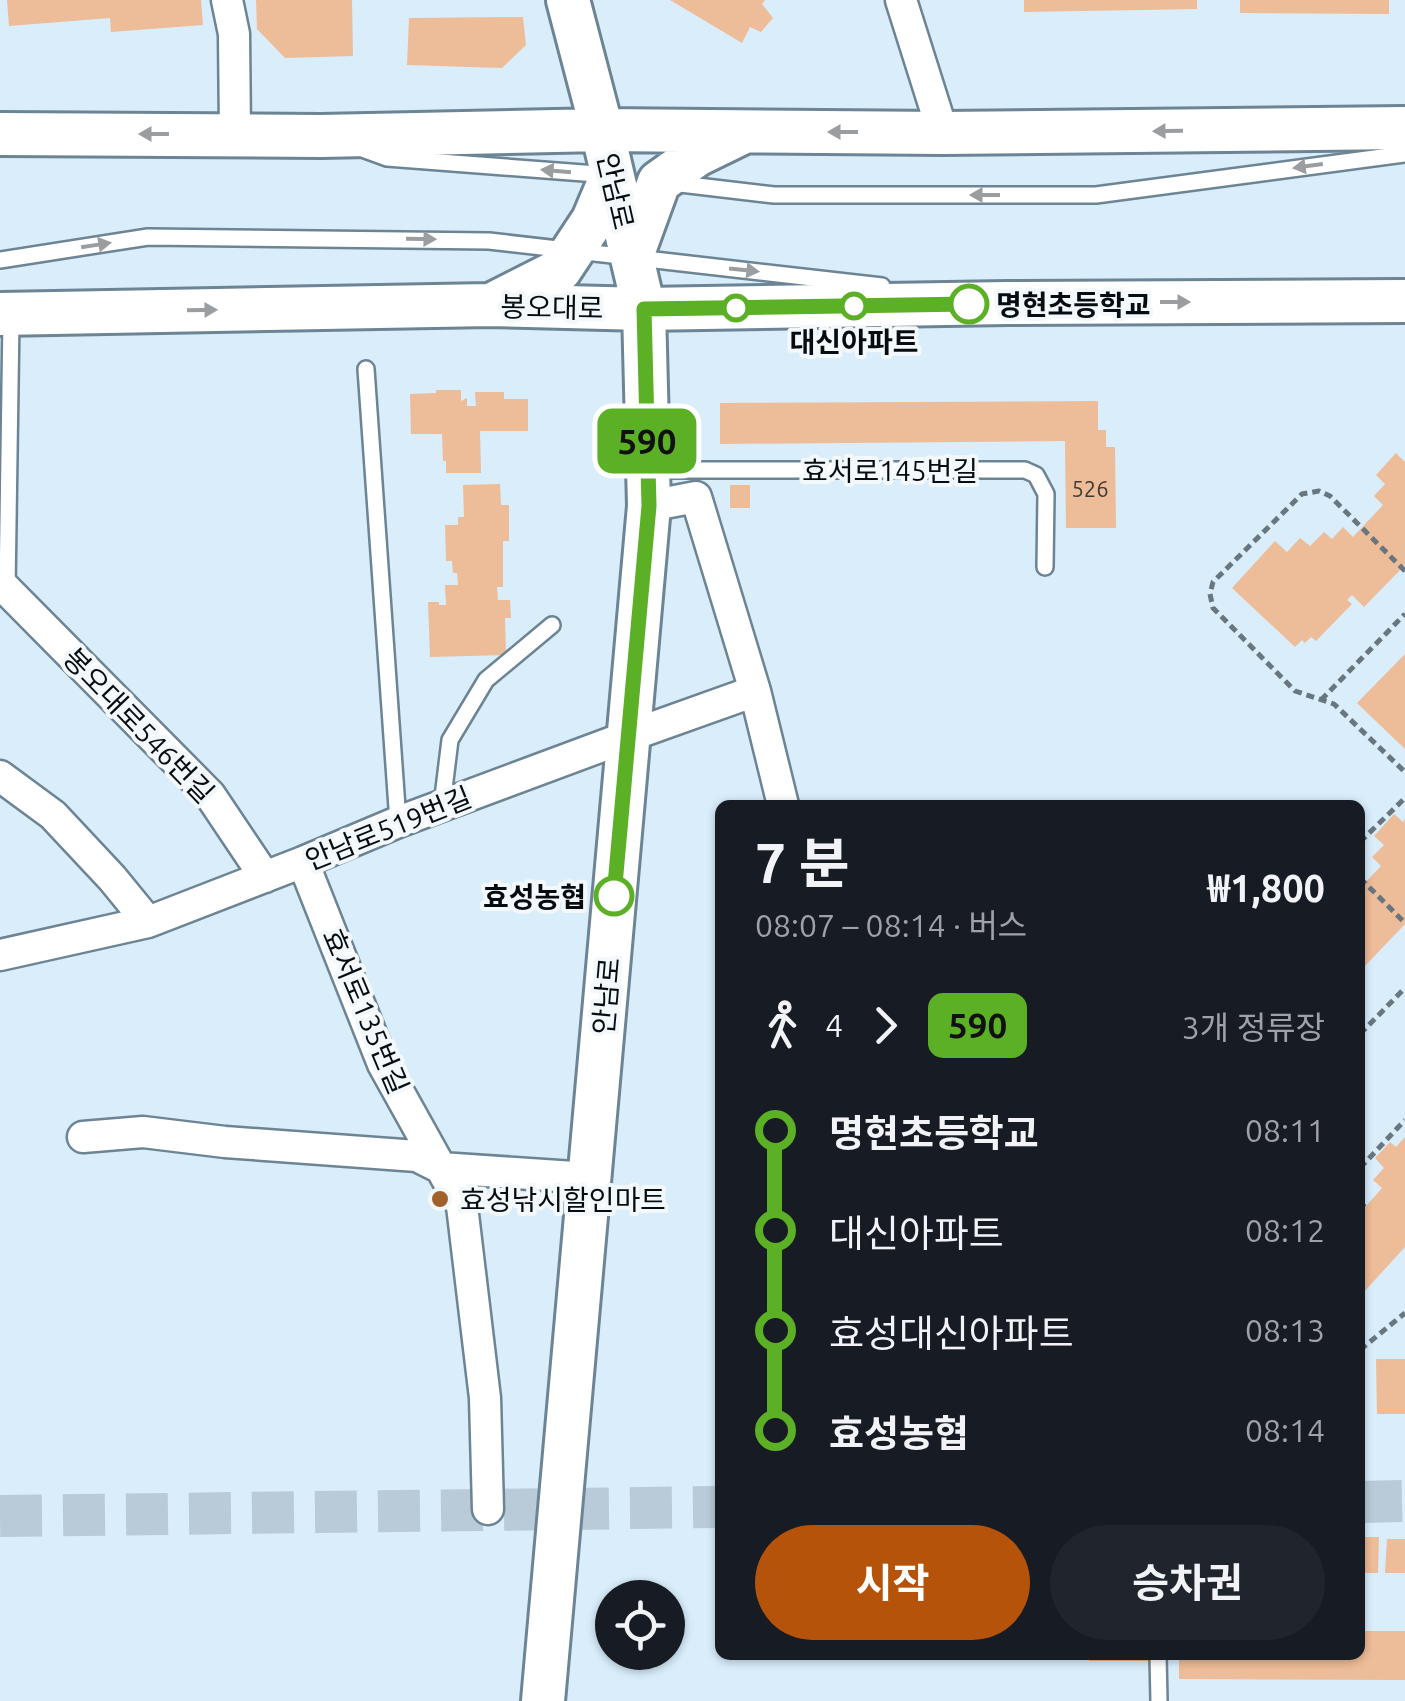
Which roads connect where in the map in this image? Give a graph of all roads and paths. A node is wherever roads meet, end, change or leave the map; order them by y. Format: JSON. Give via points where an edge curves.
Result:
{"nodes":[{"id":1,"x":227,"y":0,"type":"edge"},
{"id":2,"x":568,"y":0,"type":"edge"},
{"id":3,"x":901,"y":0,"type":"edge"},
{"id":4,"x":1405,"y":128,"type":"edge"},
{"id":5,"x":602,"y":130,"type":"junction"},
{"id":6,"x":745,"y":132,"type":"junction"},
{"id":7,"x":943,"y":133,"type":"junction"},
{"id":8,"x":0,"y":134,"type":"edge"},
{"id":9,"x":235,"y":134,"type":"junction"},
{"id":10,"x":322,"y":136,"type":"junction"},
{"id":11,"x":1405,"y":154,"type":"edge"},
{"id":12,"x":636,"y":179,"type":"junction"},
{"id":13,"x":572,"y":252,"type":"junction"},
{"id":14,"x":632,"y":257,"type":"junction"},
{"id":15,"x":0,"y":260,"type":"edge"},
{"id":16,"x":1405,"y":301,"type":"edge"},
{"id":17,"x":1008,"y":303,"type":"junction"},
{"id":18,"x":490,"y":305,"type":"junction"},
{"id":19,"x":644,"y":309,"type":"junction"},
{"id":20,"x":6,"y":314,"type":"edge"},
{"id":21,"x":366,"y":369,"type":"dead end"},
{"id":22,"x":649,"y":488,"type":"junction"},
{"id":23,"x":1045,"y":567,"type":"dead end"},
{"id":24,"x":1405,"y":571,"type":"edge"},
{"id":25,"x":3,"y":586,"type":"edge"},
{"id":26,"x":1405,"y":614,"type":"edge"},
{"id":27,"x":552,"y":625,"type":"dead end"},
{"id":28,"x":756,"y":691,"type":"junction"},
{"id":29,"x":1321,"y":700,"type":"junction"},
{"id":30,"x":628,"y":736,"type":"junction"},
{"id":31,"x":1405,"y":772,"type":"edge"},
{"id":32,"x":0,"y":776,"type":"edge"},
{"id":33,"x":1405,"y":798,"type":"edge"},
{"id":34,"x":782,"y":800,"type":"edge"},
{"id":35,"x":442,"y":805,"type":"junction"},
{"id":36,"x":398,"y":822,"type":"junction"},
{"id":37,"x":1365,"y":837,"type":"edge"},
{"id":38,"x":303,"y":862,"type":"junction"},
{"id":39,"x":265,"y":876,"type":"junction"},
{"id":40,"x":1365,"y":883,"type":"edge"},
{"id":41,"x":148,"y":922,"type":"junction"},
{"id":42,"x":1405,"y":922,"type":"edge"},
{"id":43,"x":0,"y":955,"type":"edge"},
{"id":44,"x":1405,"y":988,"type":"edge"},
{"id":45,"x":1365,"y":1029,"type":"edge"},
{"id":46,"x":1405,"y":1120,"type":"edge"},
{"id":47,"x":83,"y":1136,"type":"dead end"},
{"id":48,"x":1365,"y":1163,"type":"edge"},
{"id":49,"x":441,"y":1168,"type":"junction"},
{"id":50,"x":589,"y":1178,"type":"junction"},
{"id":51,"x":1405,"y":1313,"type":"edge"},
{"id":52,"x":1365,"y":1346,"type":"edge"},
{"id":53,"x":488,"y":1509,"type":"dead end"},
{"id":54,"x":1158,"y":1660,"type":"edge"},
{"id":55,"x":543,"y":1701,"type":"edge"},
{"id":56,"x":1159,"y":1701,"type":"edge"}],
"edges":[{"from":1,"to":9,"type":"street"},
{"from":2,"to":5,"type":"main road","name":"안남로"},
{"from":3,"to":7,"type":"street"},
{"from":4,"to":7,"type":"main road","one_way":true},
{"from":5,"to":6,"type":"main road"},
{"from":5,"to":10,"type":"main road"},
{"from":5,"to":12,"type":"main road","name":"안남로"},
{"from":7,"to":6,"type":"main road","one_way":true},
{"from":6,"to":12,"type":"main road"},
{"from":9,"to":8,"type":"main road","one_way":true},
{"from":9,"to":10,"type":"main road"},
{"from":12,"to":10,"type":"lane","one_way":true,"via":[[387,158]]},
{"from":11,"to":12,"type":"lane","one_way":true,"via":[[1096,195],[774,195]]},
{"from":12,"to":13,"type":"main road","via":[[592,220]]},
{"from":12,"to":14,"type":"main road","name":"안남로"},
{"from":13,"to":14,"type":"lane"},
{"from":15,"to":13,"type":"lane","one_way":true,"via":[[148,237],[489,240]]},
{"from":13,"to":18,"type":"main road","via":[[560,270]]},
{"from":14,"to":17,"type":"lane","one_way":true},
{"from":14,"to":19,"type":"main road","name":"안남로"},
{"from":17,"to":16,"type":"main road","name":"봉오대로","one_way":true},
{"from":17,"to":19,"type":"main road","name":"봉오대로"},
{"from":18,"to":19,"type":"main road","name":"봉오대로"},
{"from":20,"to":18,"type":"main road","name":"봉오대로","one_way":true},
{"from":19,"to":22,"type":"main road","name":"안남로"},
{"from":20,"to":25,"type":"lane"},
{"from":21,"to":36,"type":"lane"},
{"from":22,"to":23,"type":"lane","name":"효서로145번길","via":[[1024,470],[1036,474],[1046,494]]},
{"from":22,"to":28,"type":"street","via":[[696,497]]},
{"from":22,"to":30,"type":"main road","name":"안남로"},
{"from":24,"to":29,"type":"path","via":[[1319,491],[1302,494],[1213,582],[1212,608],[1295,691]]},
{"from":25,"to":39,"type":"street","name":"봉오대로546번길","via":[[210,794]]},
{"from":26,"to":29,"type":"path"},
{"from":27,"to":35,"type":"lane","via":[[486,680],[450,740]]},
{"from":28,"to":30,"type":"street","name":"안남로519번길"},
{"from":28,"to":34,"type":"street"},
{"from":29,"to":31,"type":"path","via":[[1334,704]]},
{"from":30,"to":35,"type":"street","name":"안남로519번길"},
{"from":30,"to":50,"type":"main road","name":"안남로"},
{"from":32,"to":41,"type":"street","via":[[53,815]]},
{"from":33,"to":37,"type":"path"},
{"from":35,"to":36,"type":"street","name":"안남로519번길"},
{"from":36,"to":38,"type":"street","name":"안남로519번길"},
{"from":38,"to":39,"type":"street","name":"안남로519번길"},
{"from":38,"to":49,"type":"street","name":"효서로135번길","via":[[383,1064]]},
{"from":39,"to":41,"type":"street","name":"안남로519번길"},
{"from":40,"to":42,"type":"path"},
{"from":41,"to":43,"type":"street","name":"안남로519번길"},
{"from":44,"to":45,"type":"path"},
{"from":46,"to":48,"type":"path"},
{"from":47,"to":49,"type":"street","via":[[143,1132],[417,1156]]},
{"from":49,"to":50,"type":"street"},
{"from":49,"to":53,"type":"street","name":"효서로135번길","via":[[462,1206],[485,1398]]},
{"from":50,"to":55,"type":"main road","name":"안남로"},
{"from":51,"to":52,"type":"path"},
{"from":54,"to":56,"type":"lane"}]}
